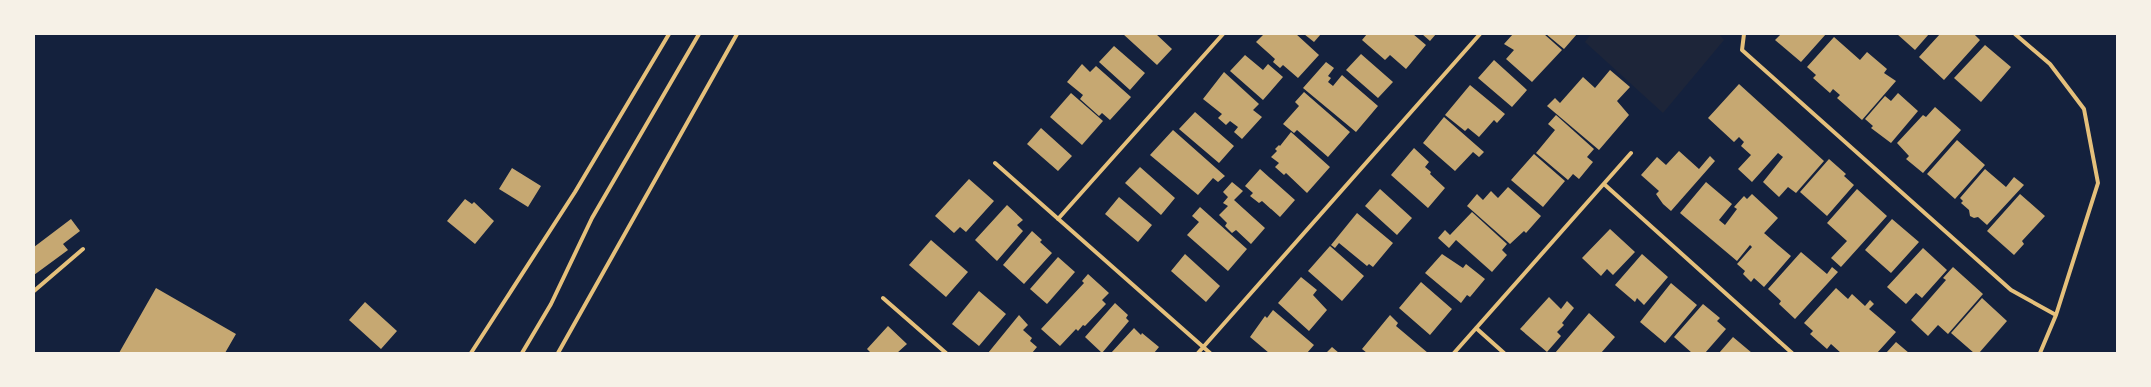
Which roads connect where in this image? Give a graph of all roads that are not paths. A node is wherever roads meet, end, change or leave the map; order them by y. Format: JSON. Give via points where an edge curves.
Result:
{"nodes":[{"id":1,"x":669,"y":34,"type":"edge"},
{"id":2,"x":699,"y":34,"type":"edge"},
{"id":3,"x":737,"y":34,"type":"edge"},
{"id":4,"x":1223,"y":34,"type":"edge"},
{"id":5,"x":1480,"y":34,"type":"edge"},
{"id":6,"x":1744,"y":34,"type":"edge"},
{"id":7,"x":2015,"y":34,"type":"edge"},
{"id":8,"x":1631,"y":153,"type":"dead end"},
{"id":9,"x":995,"y":163,"type":"dead end"},
{"id":10,"x":1604,"y":184,"type":"junction"},
{"id":11,"x":1058,"y":219,"type":"junction"},
{"id":12,"x":83,"y":249,"type":"dead end"},
{"id":13,"x":34,"y":291,"type":"edge"},
{"id":14,"x":883,"y":298,"type":"dead end"},
{"id":15,"x":2056,"y":315,"type":"junction"},
{"id":16,"x":1476,"y":328,"type":"junction"},
{"id":17,"x":1203,"y":347,"type":"junction"},
{"id":18,"x":471,"y":353,"type":"edge"},
{"id":19,"x":522,"y":353,"type":"edge"},
{"id":20,"x":558,"y":353,"type":"edge"},
{"id":21,"x":946,"y":353,"type":"edge"},
{"id":22,"x":1198,"y":353,"type":"edge"},
{"id":23,"x":1210,"y":353,"type":"edge"},
{"id":24,"x":1454,"y":353,"type":"edge"},
{"id":25,"x":1504,"y":353,"type":"edge"},
{"id":26,"x":1792,"y":353,"type":"edge"},
{"id":27,"x":2040,"y":353,"type":"edge"}],
"edges":[{"from":1,"to":18,"type":"street","via":[[575,192]]},
{"from":2,"to":19,"type":"street","via":[[592,218],[551,304]]},
{"from":3,"to":20,"type":"street"},
{"from":4,"to":11,"type":"street"},
{"from":5,"to":17,"type":"street"},
{"from":6,"to":15,"type":"street","via":[[1742,50],[2011,290]]},
{"from":7,"to":15,"type":"street","via":[[2050,64],[2084,109],[2098,183]]},
{"from":8,"to":10,"type":"street"},
{"from":9,"to":11,"type":"street"},
{"from":10,"to":16,"type":"street"},
{"from":10,"to":26,"type":"street"},
{"from":11,"to":17,"type":"street"},
{"from":12,"to":13,"type":"street"},
{"from":14,"to":21,"type":"street"},
{"from":15,"to":27,"type":"street"},
{"from":16,"to":24,"type":"street"},
{"from":16,"to":25,"type":"street"},
{"from":17,"to":22,"type":"street"},
{"from":17,"to":23,"type":"street"}]}
